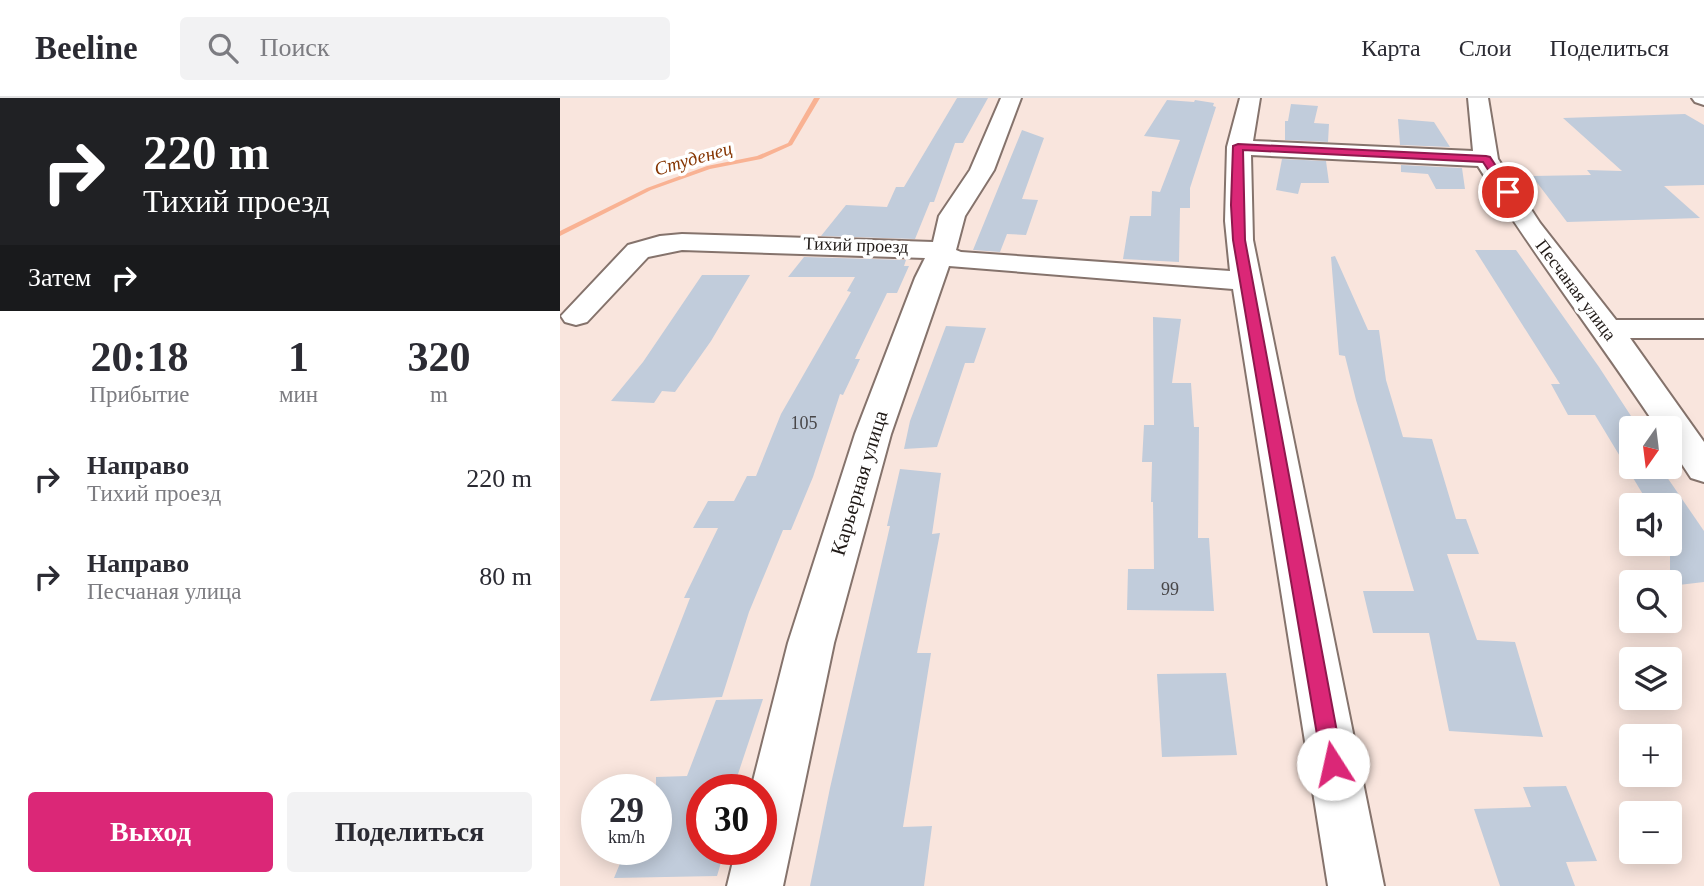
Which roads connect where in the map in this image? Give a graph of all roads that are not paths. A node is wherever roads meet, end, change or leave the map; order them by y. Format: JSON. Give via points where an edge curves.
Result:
{"nodes":[{"id":1,"x":1011,"y":98,"type":"edge"},
{"id":2,"x":1250,"y":98,"type":"edge"},
{"id":3,"x":1478,"y":98,"type":"edge"},
{"id":4,"x":1238,"y":146,"type":"junction"},
{"id":5,"x":1486,"y":159,"type":"junction"},
{"id":6,"x":940,"y":254,"type":"junction"},
{"id":7,"x":1246,"y":281,"type":"junction"},
{"id":8,"x":576,"y":316,"type":"dead end"},
{"id":9,"x":1704,"y":329,"type":"edge"},
{"id":10,"x":1607,"y":330,"type":"junction"},
{"id":11,"x":1704,"y":469,"type":"edge"},
{"id":12,"x":755,"y":886,"type":"edge"},
{"id":13,"x":1356,"y":886,"type":"edge"}],
"edges":[{"from":1,"to":6,"type":"street","name":"Карьерная улица","via":[[982,170],[952,216]]},
{"from":2,"to":4,"type":"street"},
{"from":3,"to":5,"type":"street","name":"Песчаная улица"},
{"from":4,"to":5,"type":"street"},
{"from":4,"to":7,"type":"street","via":[[1237,205]]},
{"from":5,"to":10,"type":"street","name":"Песчаная улица","via":[[1529,227]]},
{"from":6,"to":7,"type":"street","name":"Тихий проезд","via":[[957,260]]},
{"from":6,"to":8,"type":"street","name":"Тихий проезд","via":[[912,247],[660,244],[638,251]]},
{"from":6,"to":12,"type":"street","name":"Карьерная улица","via":[[873,434],[811,643]]},
{"from":7,"to":13,"type":"street"},
{"from":9,"to":10,"type":"street"},
{"from":10,"to":11,"type":"street","name":"Песчаная улица"}]}
